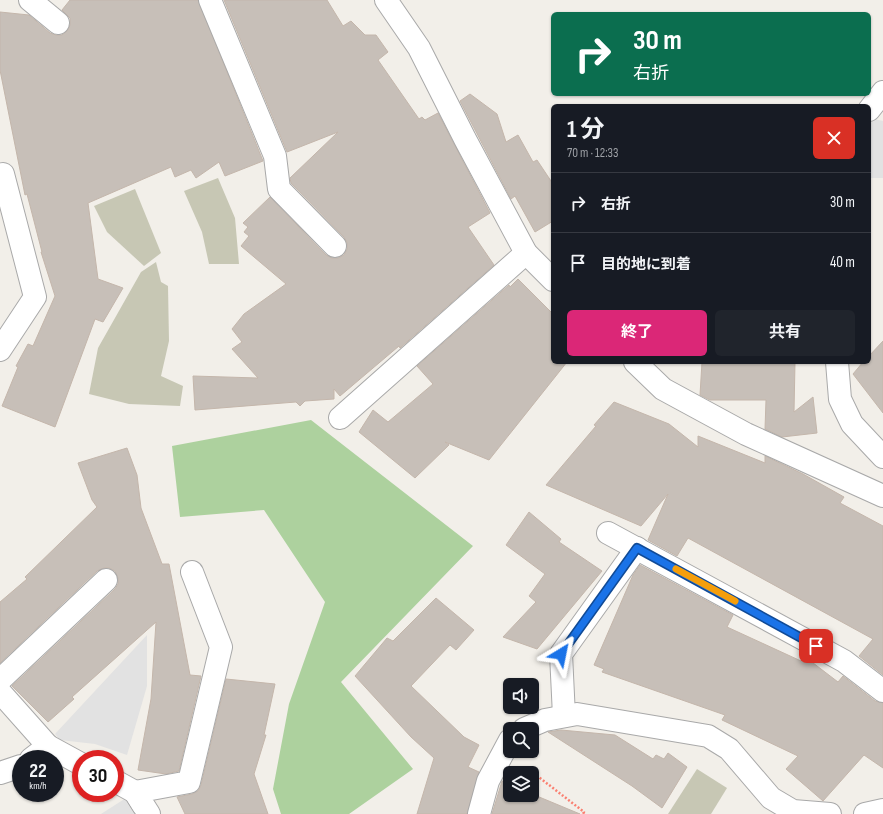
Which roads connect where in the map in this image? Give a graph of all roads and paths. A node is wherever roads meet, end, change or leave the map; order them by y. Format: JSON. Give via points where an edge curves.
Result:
{"nodes":[{"id":1,"x":30,"y":0,"type":"edge"},
{"id":2,"x":210,"y":0,"type":"edge"},
{"id":3,"x":386,"y":0,"type":"edge"},
{"id":4,"x":58,"y":23,"type":"dead end"},
{"id":5,"x":883,"y":92,"type":"edge"},
{"id":6,"x":871,"y":107,"type":"edge"},
{"id":7,"x":3,"y":174,"type":"dead end"},
{"id":8,"x":335,"y":246,"type":"dead end"},
{"id":9,"x":526,"y":253,"type":"junction"},
{"id":10,"x":551,"y":278,"type":"edge"},
{"id":11,"x":0,"y":350,"type":"edge"},
{"id":12,"x":637,"y":364,"type":"edge"},
{"id":13,"x":837,"y":364,"type":"edge"},
{"id":14,"x":340,"y":418,"type":"dead end"},
{"id":15,"x":883,"y":457,"type":"edge"},
{"id":16,"x":883,"y":496,"type":"edge"},
{"id":17,"x":608,"y":533,"type":"dead end"},
{"id":18,"x":637,"y":548,"type":"junction"},
{"id":19,"x":192,"y":572,"type":"dead end"},
{"id":20,"x":106,"y":580,"type":"dead end"},
{"id":21,"x":0,"y":680,"type":"edge"},
{"id":22,"x":883,"y":691,"type":"edge"},
{"id":23,"x":0,"y":692,"type":"edge"},
{"id":24,"x":564,"y":716,"type":"junction"},
{"id":25,"x":539,"y":723,"type":"edge"},
{"id":26,"x":48,"y":746,"type":"junction"},
{"id":27,"x":43,"y":750,"type":"edge"},
{"id":28,"x":503,"y":753,"type":"edge"},
{"id":29,"x":522,"y":758,"type":"edge"},
{"id":30,"x":72,"y":759,"type":"edge"},
{"id":31,"x":12,"y":769,"type":"edge"},
{"id":32,"x":0,"y":773,"type":"edge"},
{"id":33,"x":124,"y":788,"type":"edge"},
{"id":34,"x":883,"y":810,"type":"edge"},
{"id":35,"x":479,"y":814,"type":"edge"},
{"id":36,"x":583,"y":814,"type":"edge"},
{"id":37,"x":830,"y":814,"type":"edge"},
{"id":38,"x":865,"y":814,"type":"edge"}],
"edges":[{"from":1,"to":4,"type":"street"},
{"from":2,"to":8,"type":"street","via":[[275,156],[279,190]]},
{"from":3,"to":9,"type":"street","via":[[419,48]]},
{"from":5,"to":6,"type":"street"},
{"from":7,"to":11,"type":"street","via":[[35,297]]},
{"from":9,"to":10,"type":"street"},
{"from":9,"to":14,"type":"street"},
{"from":12,"to":16,"type":"street","via":[[663,389],[746,434]]},
{"from":13,"to":15,"type":"street","via":[[840,398],[852,424]]},
{"from":17,"to":18,"type":"street"},
{"from":18,"to":22,"type":"street","via":[[844,661]]},
{"from":18,"to":24,"type":"street","via":[[561,654]]},
{"from":19,"to":33,"type":"street","via":[[221,647],[189,782],[139,798]]},
{"from":20,"to":21,"type":"street"},
{"from":23,"to":26,"type":"street"},
{"from":24,"to":25,"type":"street"},
{"from":24,"to":37,"type":"street","via":[[577,714],[708,736],[730,749],[771,798],[793,812]]},
{"from":26,"to":27,"type":"street"},
{"from":26,"to":30,"type":"street"},
{"from":28,"to":35,"type":"street","via":[[488,781]]},
{"from":29,"to":36,"type":"path","via":[[584,812]]},
{"from":31,"to":32,"type":"street"},
{"from":34,"to":38,"type":"street"}]}
